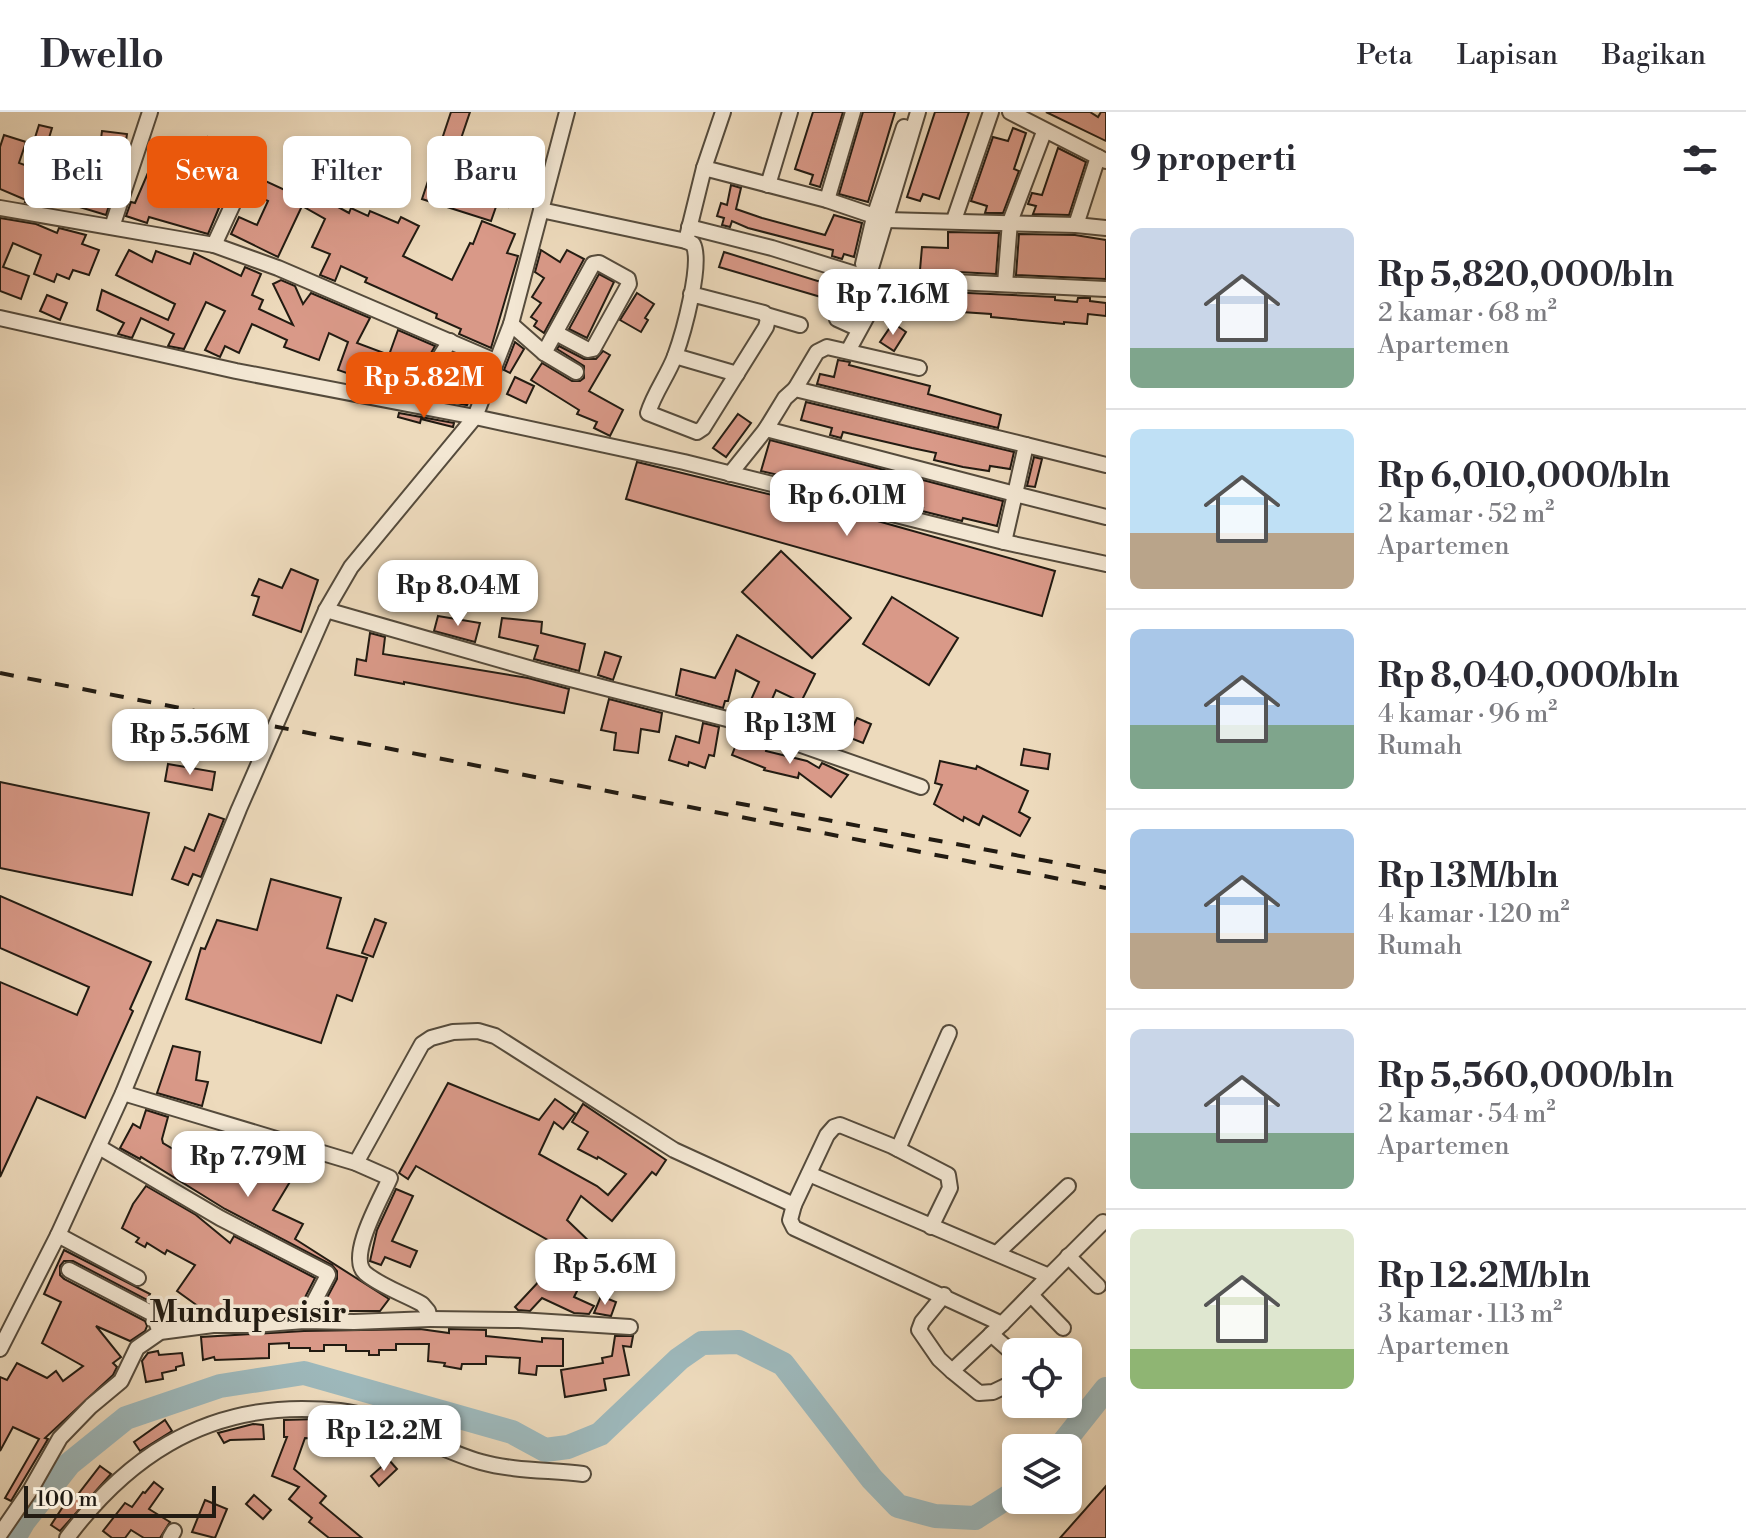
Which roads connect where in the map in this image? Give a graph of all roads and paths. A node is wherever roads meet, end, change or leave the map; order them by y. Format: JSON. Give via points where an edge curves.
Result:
{"nodes":[{"id":1,"x":150,"y":112,"type":"edge"},
{"id":2,"x":567,"y":112,"type":"edge"},
{"id":3,"x":723,"y":112,"type":"edge"},
{"id":4,"x":790,"y":112,"type":"edge"},
{"id":5,"x":853,"y":112,"type":"edge"},
{"id":6,"x":991,"y":112,"type":"edge"},
{"id":7,"x":1010,"y":112,"type":"edge"},
{"id":8,"x":912,"y":117,"type":"edge"},
{"id":9,"x":1044,"y":132,"type":"junction"},
{"id":10,"x":1102,"y":159,"type":"edge"},
{"id":11,"x":704,"y":168,"type":"junction"},
{"id":12,"x":768,"y":185,"type":"junction"},
{"id":13,"x":827,"y":200,"type":"junction"},
{"id":14,"x":0,"y":208,"type":"edge"},
{"id":15,"x":231,"y":208,"type":"edge"},
{"id":16,"x":541,"y":210,"type":"junction"},
{"id":17,"x":880,"y":218,"type":"junction"},
{"id":18,"x":954,"y":220,"type":"junction"},
{"id":19,"x":1010,"y":222,"type":"junction"},
{"id":20,"x":1076,"y":225,"type":"junction"},
{"id":21,"x":112,"y":227,"type":"junction"},
{"id":22,"x":1106,"y":228,"type":"edge"},
{"id":23,"x":688,"y":234,"type":"junction"},
{"id":24,"x":214,"y":245,"type":"junction"},
{"id":25,"x":864,"y":277,"type":"junction"},
{"id":26,"x":1005,"y":284,"type":"junction"},
{"id":27,"x":1106,"y":289,"type":"edge"},
{"id":28,"x":691,"y":294,"type":"junction"},
{"id":29,"x":871,"y":309,"type":"dead end"},
{"id":30,"x":766,"y":315,"type":"junction"},
{"id":31,"x":0,"y":318,"type":"edge"},
{"id":32,"x":837,"y":319,"type":"dead end"},
{"id":33,"x":511,"y":324,"type":"junction"},
{"id":34,"x":800,"y":325,"type":"dead end"},
{"id":35,"x":859,"y":329,"type":"junction"},
{"id":36,"x":556,"y":333,"type":"junction"},
{"id":37,"x":450,"y":341,"type":"junction"},
{"id":38,"x":848,"y":351,"type":"junction"},
{"id":39,"x":544,"y":353,"type":"junction"},
{"id":40,"x":675,"y":356,"type":"junction"},
{"id":41,"x":495,"y":361,"type":"junction"},
{"id":42,"x":436,"y":363,"type":"dead end"},
{"id":43,"x":919,"y":368,"type":"dead end"},
{"id":44,"x":576,"y":372,"type":"dead end"},
{"id":45,"x":737,"y":374,"type":"junction"},
{"id":46,"x":795,"y":389,"type":"junction"},
{"id":47,"x":475,"y":417,"type":"junction"},
{"id":48,"x":766,"y":429,"type":"junction"},
{"id":49,"x":1026,"y":445,"type":"junction"},
{"id":50,"x":1106,"y":465,"type":"edge"},
{"id":51,"x":730,"y":474,"type":"junction"},
{"id":52,"x":1015,"y":494,"type":"junction"},
{"id":53,"x":1106,"y":517,"type":"edge"},
{"id":54,"x":1004,"y":542,"type":"junction"},
{"id":55,"x":1106,"y":564,"type":"edge"},
{"id":56,"x":326,"y":610,"type":"junction"},
{"id":57,"x":921,"y":787,"type":"dead end"},
{"id":58,"x":949,"y":1033,"type":"dead end"},
{"id":59,"x":123,"y":1093,"type":"junction"},
{"id":60,"x":99,"y":1147,"type":"junction"},
{"id":61,"x":898,"y":1149,"type":"junction"},
{"id":62,"x":356,"y":1163,"type":"junction"},
{"id":63,"x":809,"y":1174,"type":"junction"},
{"id":64,"x":1068,"y":1186,"type":"dead end"},
{"id":65,"x":794,"y":1205,"type":"junction"},
{"id":66,"x":1103,"y":1222,"type":"dead end"},
{"id":67,"x":931,"y":1227,"type":"junction"},
{"id":68,"x":58,"y":1235,"type":"junction"},
{"id":69,"x":997,"y":1253,"type":"junction"},
{"id":70,"x":1068,"y":1256,"type":"junction"},
{"id":71,"x":69,"y":1270,"type":"dead end"},
{"id":72,"x":1049,"y":1276,"type":"junction"},
{"id":73,"x":138,"y":1278,"type":"dead end"},
{"id":74,"x":1098,"y":1286,"type":"dead end"},
{"id":75,"x":944,"y":1295,"type":"junction"},
{"id":76,"x":1031,"y":1295,"type":"junction"},
{"id":77,"x":430,"y":1319,"type":"junction"},
{"id":78,"x":304,"y":1321,"type":"junction"},
{"id":79,"x":630,"y":1327,"type":"dead end"},
{"id":80,"x":1063,"y":1328,"type":"dead end"},
{"id":81,"x":997,"y":1329,"type":"junction"},
{"id":82,"x":160,"y":1332,"type":"junction"},
{"id":83,"x":1003,"y":1338,"type":"edge"},
{"id":84,"x":0,"y":1349,"type":"edge"},
{"id":85,"x":952,"y":1371,"type":"junction"},
{"id":86,"x":1002,"y":1388,"type":"edge"},
{"id":87,"x":583,"y":1474,"type":"dead end"},
{"id":88,"x":0,"y":1534,"type":"edge"},
{"id":89,"x":67,"y":1538,"type":"edge"}],
"edges":[{"from":1,"to":21,"type":"street"},
{"from":2,"to":16,"type":"street"},
{"from":3,"to":11,"type":"street"},
{"from":4,"to":12,"type":"street"},
{"from":5,"to":13,"type":"street"},
{"from":6,"to":18,"type":"street"},
{"from":7,"to":9,"type":"street"},
{"from":8,"to":17,"type":"street"},
{"from":9,"to":10,"type":"street"},
{"from":9,"to":19,"type":"street"},
{"from":10,"to":20,"type":"street"},
{"from":11,"to":12,"type":"street"},
{"from":11,"to":23,"type":"street"},
{"from":12,"to":13,"type":"street"},
{"from":13,"to":17,"type":"street"},
{"from":14,"to":21,"type":"street"},
{"from":15,"to":24,"type":"street"},
{"from":16,"to":23,"type":"street"},
{"from":16,"to":33,"type":"street"},
{"from":17,"to":18,"type":"street"},
{"from":17,"to":25,"type":"street"},
{"from":18,"to":19,"type":"street"},
{"from":19,"to":20,"type":"street"},
{"from":19,"to":26,"type":"street"},
{"from":20,"to":22,"type":"street"},
{"from":21,"to":24,"type":"street"},
{"from":23,"to":25,"type":"street","via":[[772,248]]},
{"from":23,"to":28,"type":"street","via":[[697,255]]},
{"from":24,"to":37,"type":"street"},
{"from":25,"to":26,"type":"street"},
{"from":26,"to":27,"type":"street"},
{"from":28,"to":30,"type":"street"},
{"from":28,"to":40,"type":"street"},
{"from":29,"to":35,"type":"street"},
{"from":30,"to":34,"type":"street"},
{"from":30,"to":45,"type":"street","via":[[766,327]]},
{"from":31,"to":47,"type":"street"},
{"from":32,"to":35,"type":"street"},
{"from":33,"to":39,"type":"street"},
{"from":33,"to":41,"type":"street"},
{"from":35,"to":38,"type":"street"},
{"from":36,"to":36,"type":"street","via":[[593,264],[628,279],[593,349]]},
{"from":36,"to":39,"type":"street"},
{"from":37,"to":41,"type":"street"},
{"from":37,"to":42,"type":"street"},
{"from":38,"to":43,"type":"street"},
{"from":38,"to":46,"type":"street","via":[[821,349]]},
{"from":39,"to":44,"type":"street"},
{"from":40,"to":45,"type":"street"},
{"from":40,"to":45,"type":"street","via":[[648,414],[697,432]]},
{"from":41,"to":47,"type":"street"},
{"from":46,"to":48,"type":"street"},
{"from":46,"to":49,"type":"street"},
{"from":47,"to":51,"type":"street"},
{"from":47,"to":56,"type":"street","via":[[351,567]]},
{"from":48,"to":51,"type":"street"},
{"from":48,"to":52,"type":"street"},
{"from":49,"to":50,"type":"street"},
{"from":49,"to":52,"type":"street"},
{"from":51,"to":54,"type":"street"},
{"from":52,"to":53,"type":"street"},
{"from":52,"to":54,"type":"street"},
{"from":54,"to":55,"type":"street"},
{"from":56,"to":57,"type":"street","via":[[727,719]]},
{"from":56,"to":59,"type":"street"},
{"from":58,"to":61,"type":"street"},
{"from":59,"to":60,"type":"street"},
{"from":59,"to":62,"type":"street"},
{"from":60,"to":68,"type":"street"},
{"from":60,"to":78,"type":"street","via":[[327,1273]]},
{"from":61,"to":63,"type":"street","via":[[836,1126]]},
{"from":61,"to":67,"type":"street","via":[[950,1178]]},
{"from":62,"to":65,"type":"street","via":[[422,1044],[453,1032],[478,1031],[495,1036],[674,1150]]},
{"from":62,"to":77,"type":"street","via":[[390,1178],[360,1247],[362,1268],[422,1304]]},
{"from":63,"to":65,"type":"street"},
{"from":63,"to":67,"type":"street"},
{"from":64,"to":69,"type":"street"},
{"from":65,"to":75,"type":"street","via":[[794,1228]]},
{"from":66,"to":70,"type":"street"},
{"from":67,"to":69,"type":"street"},
{"from":68,"to":73,"type":"street"},
{"from":68,"to":84,"type":"street"},
{"from":69,"to":72,"type":"street"},
{"from":70,"to":72,"type":"street"},
{"from":70,"to":74,"type":"street"},
{"from":71,"to":82,"type":"street","via":[[153,1314]]},
{"from":72,"to":76,"type":"street"},
{"from":75,"to":81,"type":"street"},
{"from":75,"to":85,"type":"street","via":[[919,1330]]},
{"from":76,"to":80,"type":"street"},
{"from":76,"to":81,"type":"street"},
{"from":77,"to":78,"type":"street"},
{"from":77,"to":79,"type":"street"},
{"from":78,"to":82,"type":"street"},
{"from":81,"to":83,"type":"street"},
{"from":81,"to":85,"type":"street"},
{"from":82,"to":88,"type":"street","via":[[137,1348],[121,1381],[60,1438]]},
{"from":85,"to":86,"type":"street","via":[[979,1393]]},
{"from":87,"to":89,"type":"street","via":[[477,1461],[347,1411],[252,1411],[195,1430],[143,1459],[95,1502]]}]}
